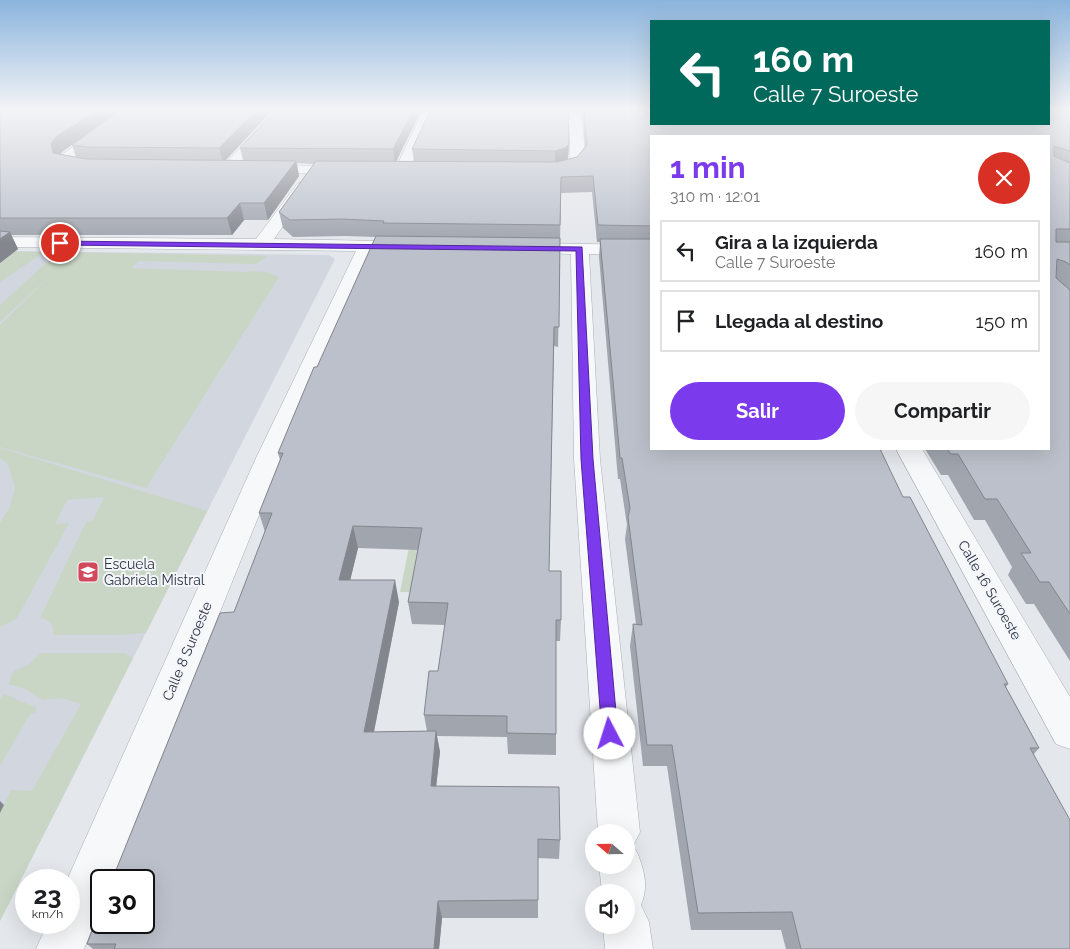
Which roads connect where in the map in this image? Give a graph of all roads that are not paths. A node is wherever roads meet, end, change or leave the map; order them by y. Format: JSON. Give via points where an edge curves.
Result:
{"nodes":[{"id":1,"x":69,"y":155,"type":"edge"},
{"id":2,"x":237,"y":155,"type":"edge"},
{"id":3,"x":409,"y":155,"type":"edge"},
{"id":4,"x":577,"y":155,"type":"edge"},
{"id":5,"x":103,"y":168,"type":"edge"},
{"id":6,"x":314,"y":170,"type":"junction"},
{"id":7,"x":363,"y":170,"type":"edge"},
{"id":8,"x":382,"y":170,"type":"edge"},
{"id":9,"x":402,"y":170,"type":"junction"},
{"id":10,"x":421,"y":171,"type":"edge"},
{"id":11,"x":536,"y":173,"type":"edge"},
{"id":12,"x":0,"y":242,"type":"edge"},
{"id":13,"x":262,"y":245,"type":"junction"},
{"id":14,"x":502,"y":248,"type":"edge"},
{"id":15,"x":580,"y":249,"type":"junction"},
{"id":16,"x":650,"y":250,"type":"edge"},
{"id":17,"x":910,"y":450,"type":"edge"},
{"id":18,"x":1070,"y":732,"type":"edge"},
{"id":19,"x":618,"y":824,"type":"edge"},
{"id":20,"x":627,"y":934,"type":"edge"},
{"id":21,"x":60,"y":949,"type":"edge"},
{"id":22,"x":628,"y":949,"type":"edge"}],
"edges":[{"from":1,"to":5,"type":"street","via":[[64,162],[71,166]]},
{"from":2,"to":6,"type":"street","via":[[223,169]]},
{"from":3,"to":9,"type":"street"},
{"from":4,"to":11,"type":"street","via":[[571,167]]},
{"from":6,"to":7,"type":"street"},
{"from":6,"to":13,"type":"street"},
{"from":8,"to":9,"type":"street"},
{"from":9,"to":10,"type":"street"},
{"from":12,"to":13,"type":"street"},
{"from":13,"to":21,"type":"street","name":"Calle 8 Suroeste","via":[[382,246],[269,458]]},
{"from":14,"to":15,"type":"street"},
{"from":15,"to":16,"type":"street"},
{"from":15,"to":19,"type":"street","via":[[587,459]]},
{"from":17,"to":18,"type":"street","name":"Calle 16 Suroeste"},
{"from":20,"to":22,"type":"street"}]}
